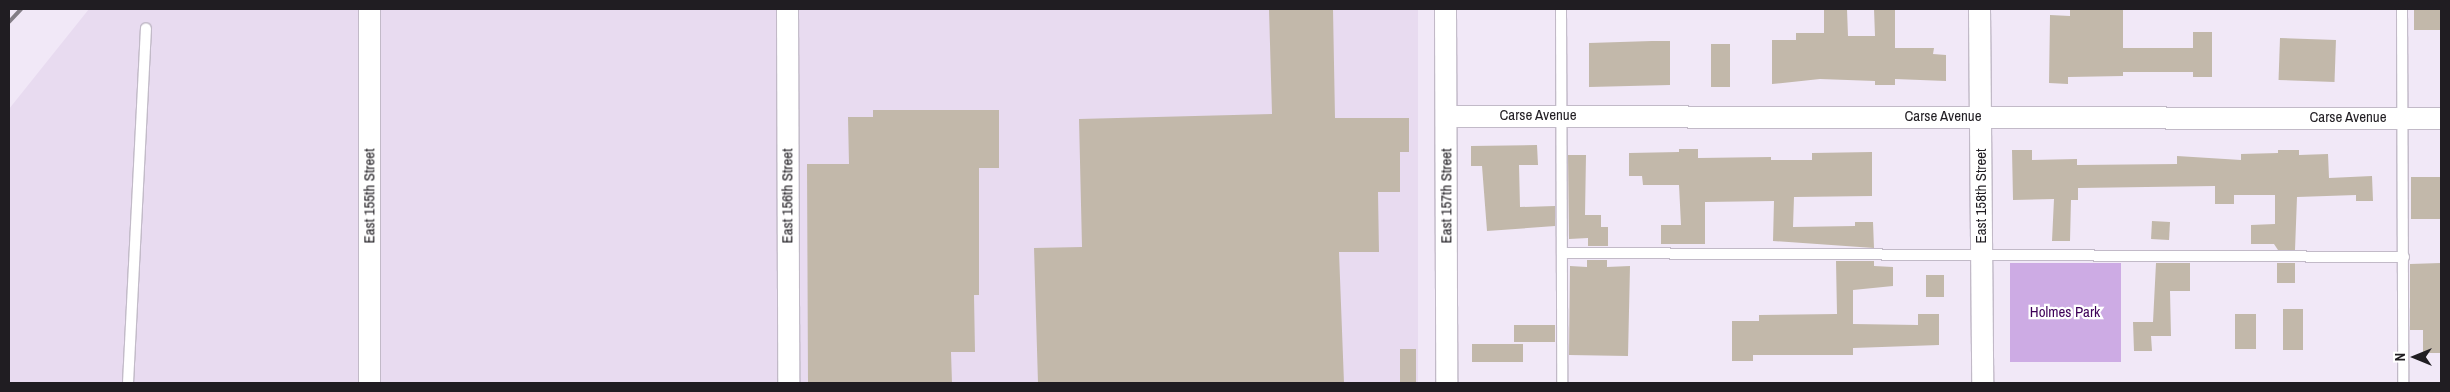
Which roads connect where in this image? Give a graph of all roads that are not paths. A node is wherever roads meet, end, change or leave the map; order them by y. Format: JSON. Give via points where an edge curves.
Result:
{"nodes":[{"id":1,"x":369,"y":9,"type":"edge"},
{"id":2,"x":786,"y":9,"type":"edge"},
{"id":3,"x":1445,"y":9,"type":"edge"},
{"id":4,"x":1561,"y":9,"type":"edge"},
{"id":5,"x":1979,"y":9,"type":"edge"},
{"id":6,"x":2402,"y":9,"type":"edge"},
{"id":7,"x":146,"y":28,"type":"dead end"},
{"id":8,"x":1561,"y":115,"type":"junction"},
{"id":9,"x":1446,"y":116,"type":"junction"},
{"id":10,"x":1980,"y":116,"type":"junction"},
{"id":11,"x":2403,"y":117,"type":"junction"},
{"id":12,"x":2441,"y":118,"type":"edge"},
{"id":13,"x":1562,"y":253,"type":"junction"},
{"id":14,"x":1981,"y":254,"type":"junction"},
{"id":15,"x":2404,"y":257,"type":"junction"},
{"id":16,"x":128,"y":383,"type":"edge"},
{"id":17,"x":369,"y":383,"type":"edge"},
{"id":18,"x":788,"y":383,"type":"edge"},
{"id":19,"x":1446,"y":383,"type":"edge"},
{"id":20,"x":1562,"y":383,"type":"edge"},
{"id":21,"x":1982,"y":383,"type":"edge"},
{"id":22,"x":2403,"y":383,"type":"edge"}],
"edges":[{"from":1,"to":17,"type":"street","name":"East 155th Street"},
{"from":2,"to":18,"type":"street","name":"East 156th Street"},
{"from":3,"to":9,"type":"street","name":"East 157th Street"},
{"from":4,"to":8,"type":"lane"},
{"from":5,"to":10,"type":"street","name":"East 158th Street"},
{"from":6,"to":11,"type":"lane"},
{"from":7,"to":16,"type":"lane"},
{"from":8,"to":9,"type":"street","name":"Carse Avenue"},
{"from":8,"to":10,"type":"street","name":"Carse Avenue"},
{"from":8,"to":13,"type":"lane"},
{"from":9,"to":19,"type":"street","name":"East 157th Street"},
{"from":10,"to":11,"type":"street","name":"Carse Avenue"},
{"from":10,"to":14,"type":"street","name":"East 158th Street"},
{"from":11,"to":12,"type":"street","name":"Carse Avenue"},
{"from":11,"to":15,"type":"lane"},
{"from":13,"to":14,"type":"lane"},
{"from":13,"to":20,"type":"lane"},
{"from":14,"to":15,"type":"lane"},
{"from":14,"to":21,"type":"street","name":"East 158th Street"},
{"from":15,"to":22,"type":"lane"}]}
